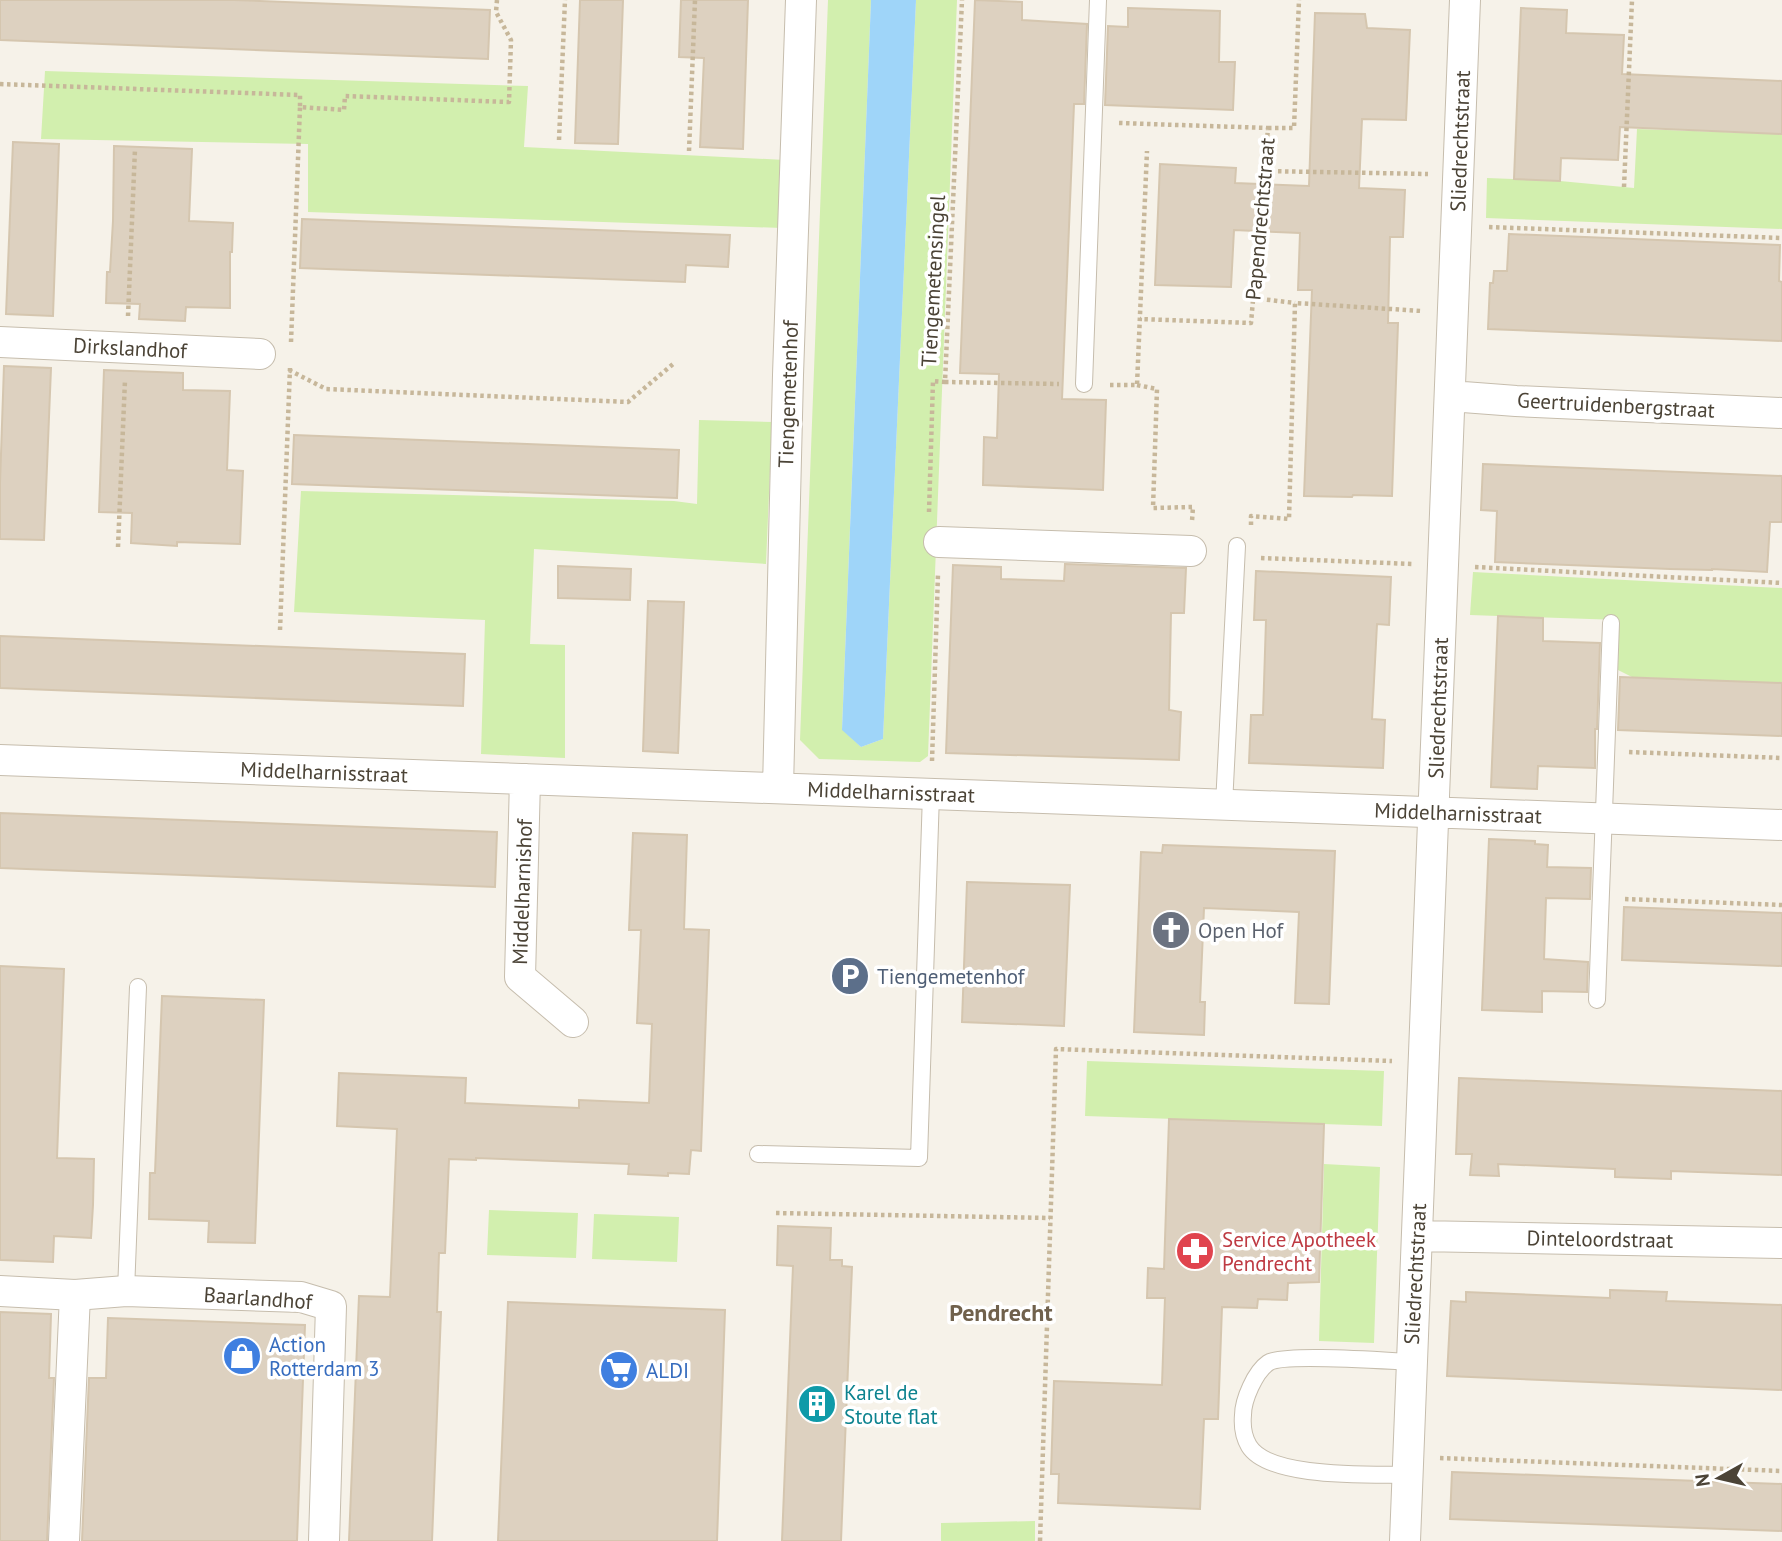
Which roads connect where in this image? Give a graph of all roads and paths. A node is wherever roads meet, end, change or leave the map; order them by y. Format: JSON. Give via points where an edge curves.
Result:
{"nodes":[{"id":1,"x":497,"y":0,"type":"edge"},
{"id":2,"x":565,"y":0,"type":"edge"},
{"id":3,"x":695,"y":0,"type":"edge"},
{"id":4,"x":801,"y":0,"type":"edge"},
{"id":5,"x":962,"y":0,"type":"edge"},
{"id":6,"x":1098,"y":0,"type":"edge"},
{"id":7,"x":1299,"y":0,"type":"edge"},
{"id":8,"x":1465,"y":0,"type":"edge"},
{"id":9,"x":1632,"y":0,"type":"edge"},
{"id":10,"x":0,"y":84,"type":"edge"},
{"id":11,"x":1094,"y":122,"type":"junction"},
{"id":12,"x":1268,"y":128,"type":"junction"},
{"id":13,"x":559,"y":141,"type":"dead end"},
{"id":14,"x":689,"y":151,"type":"dead end"},
{"id":15,"x":1264,"y":171,"type":"junction"},
{"id":16,"x":1458,"y":175,"type":"junction"},
{"id":17,"x":1624,"y":187,"type":"dead end"},
{"id":18,"x":1456,"y":226,"type":"junction"},
{"id":19,"x":1782,"y":237,"type":"edge"},
{"id":20,"x":1253,"y":298,"type":"junction"},
{"id":21,"x":1295,"y":303,"type":"junction"},
{"id":22,"x":1452,"y":313,"type":"junction"},
{"id":23,"x":1140,"y":319,"type":"dead end"},
{"id":24,"x":0,"y":342,"type":"edge"},
{"id":25,"x":260,"y":354,"type":"joint"},
{"id":26,"x":673,"y":364,"type":"dead end"},
{"id":27,"x":1084,"y":384,"type":"dead end"},
{"id":28,"x":1137,"y":385,"type":"dead end"},
{"id":29,"x":1450,"y":396,"type":"junction"},
{"id":30,"x":1782,"y":413,"type":"edge"},
{"id":31,"x":939,"y":542,"type":"junction"},
{"id":32,"x":1243,"y":546,"type":"junction"},
{"id":33,"x":1191,"y":551,"type":"joint"},
{"id":34,"x":1456,"y":566,"type":"junction"},
{"id":35,"x":1782,"y":583,"type":"edge"},
{"id":36,"x":1611,"y":623,"type":"dead end"},
{"id":37,"x":1606,"y":751,"type":"junction"},
{"id":38,"x":1782,"y":758,"type":"edge"},
{"id":39,"x":0,"y":760,"type":"edge"},
{"id":40,"x":525,"y":779,"type":"junction"},
{"id":41,"x":778,"y":788,"type":"junction"},
{"id":42,"x":931,"y":794,"type":"junction"},
{"id":43,"x":1224,"y":804,"type":"junction"},
{"id":44,"x":1433,"y":812,"type":"junction"},
{"id":45,"x":1604,"y":818,"type":"junction"},
{"id":46,"x":1782,"y":825,"type":"edge"},
{"id":47,"x":1601,"y":898,"type":"junction"},
{"id":48,"x":1782,"y":905,"type":"edge"},
{"id":49,"x":138,"y":987,"type":"dead end"},
{"id":50,"x":1597,"y":1000,"type":"dead end"},
{"id":51,"x":573,"y":1022,"type":"dead end"},
{"id":52,"x":1424,"y":1063,"type":"junction"},
{"id":53,"x":758,"y":1154,"type":"dead end"},
{"id":54,"x":776,"y":1213,"type":"dead end"},
{"id":55,"x":833,"y":1214,"type":"junction"},
{"id":56,"x":1050,"y":1218,"type":"junction"},
{"id":57,"x":832,"y":1223,"type":"dead end"},
{"id":58,"x":1417,"y":1236,"type":"junction"},
{"id":59,"x":1782,"y":1243,"type":"edge"},
{"id":60,"x":0,"y":1290,"type":"edge"},
{"id":61,"x":126,"y":1291,"type":"junction"},
{"id":62,"x":75,"y":1295,"type":"junction"},
{"id":63,"x":1412,"y":1362,"type":"junction"},
{"id":64,"x":1408,"y":1466,"type":"junction"},
{"id":65,"x":1782,"y":1471,"type":"edge"},
{"id":66,"x":64,"y":1541,"type":"edge"},
{"id":67,"x":324,"y":1541,"type":"edge"},
{"id":68,"x":1040,"y":1541,"type":"edge"},
{"id":69,"x":1405,"y":1541,"type":"edge"}],
"edges":[{"from":1,"to":10,"type":"path","via":[[496,12],[511,40],[509,102],[345,96],[344,110],[300,107],[300,94]]},
{"from":2,"to":13,"type":"path"},
{"from":3,"to":14,"type":"path"},
{"from":4,"to":41,"type":"street","name":"Tiengemetenhof"},
{"from":5,"to":31,"type":"path","name":"Tiengemetensingel","via":[[945,382],[933,381],[929,541]]},
{"from":6,"to":11,"type":"lane"},
{"from":7,"to":12,"type":"path","via":[[1294,128]]},
{"from":8,"to":16,"type":"street","name":"Sliedrechtstraat"},
{"from":9,"to":17,"type":"path"},
{"from":11,"to":12,"type":"path","name":"Papendrechtstraat"},
{"from":11,"to":27,"type":"lane"},
{"from":12,"to":15,"type":"path","name":"Papendrechtstraat"},
{"from":15,"to":16,"type":"path"},
{"from":15,"to":20,"type":"path","name":"Papendrechtstraat"},
{"from":16,"to":18,"type":"street","name":"Sliedrechtstraat"},
{"from":18,"to":19,"type":"path"},
{"from":18,"to":22,"type":"street","name":"Sliedrechtstraat"},
{"from":20,"to":21,"type":"path"},
{"from":20,"to":23,"type":"path","name":"Papendrechtstraat","via":[[1251,323]]},
{"from":21,"to":22,"type":"path"},
{"from":21,"to":32,"type":"path","via":[[1289,519],[1251,516]]},
{"from":22,"to":29,"type":"street","name":"Sliedrechtstraat"},
{"from":24,"to":25,"type":"street","name":"Dirkslandhof"},
{"from":25,"to":26,"type":"path","via":[[326,389],[628,402]]},
{"from":28,"to":33,"type":"path","via":[[1157,389],[1153,508],[1193,507]]},
{"from":29,"to":30,"type":"street","name":"Geertruidenbergstraat"},
{"from":29,"to":34,"type":"street","name":"Sliedrechtstraat"},
{"from":31,"to":33,"type":"street"},
{"from":31,"to":42,"type":"path","name":"Tiengemetensingel"},
{"from":32,"to":34,"type":"path","via":[[1250,558]]},
{"from":32,"to":43,"type":"lane"},
{"from":34,"to":35,"type":"path"},
{"from":34,"to":44,"type":"street","name":"Sliedrechtstraat"},
{"from":36,"to":37,"type":"lane"},
{"from":37,"to":38,"type":"path"},
{"from":37,"to":45,"type":"lane"},
{"from":39,"to":40,"type":"street","name":"Middelharnisstraat"},
{"from":40,"to":41,"type":"street","name":"Middelharnisstraat"},
{"from":40,"to":51,"type":"street","name":"Middelharnishof","via":[[520,977]]},
{"from":41,"to":42,"type":"street","name":"Middelharnisstraat"},
{"from":42,"to":43,"type":"street","name":"Middelharnisstraat"},
{"from":42,"to":53,"type":"lane","via":[[919,1158]]},
{"from":43,"to":44,"type":"street","name":"Middelharnisstraat"},
{"from":44,"to":45,"type":"street","name":"Middelharnisstraat"},
{"from":44,"to":52,"type":"street","name":"Sliedrechtstraat"},
{"from":45,"to":46,"type":"street","name":"Middelharnisstraat"},
{"from":45,"to":47,"type":"lane"},
{"from":47,"to":48,"type":"path"},
{"from":47,"to":50,"type":"lane"},
{"from":49,"to":61,"type":"lane"},
{"from":52,"to":56,"type":"path","via":[[1056,1049]]},
{"from":52,"to":58,"type":"street","name":"Sliedrechtstraat"},
{"from":54,"to":55,"type":"path"},
{"from":55,"to":56,"type":"path"},
{"from":55,"to":57,"type":"path"},
{"from":56,"to":68,"type":"path"},
{"from":58,"to":59,"type":"street","name":"Dinteloordstraat"},
{"from":58,"to":63,"type":"street","name":"Sliedrechtstraat"},
{"from":60,"to":62,"type":"street","name":"Baarlandhof"},
{"from":61,"to":62,"type":"street","name":"Baarlandhof"},
{"from":61,"to":67,"type":"street","name":"Baarlandhof","via":[[301,1297],[331,1306]]},
{"from":62,"to":66,"type":"street"},
{"from":63,"to":64,"type":"street","name":"Sliedrechtstraat"},
{"from":63,"to":64,"type":"lane","via":[[1292,1357],[1269,1362],[1253,1382],[1243,1406],[1242,1429],[1263,1460],[1310,1472]]},
{"from":64,"to":65,"type":"path"},
{"from":64,"to":69,"type":"street","name":"Sliedrechtstraat"}]}
